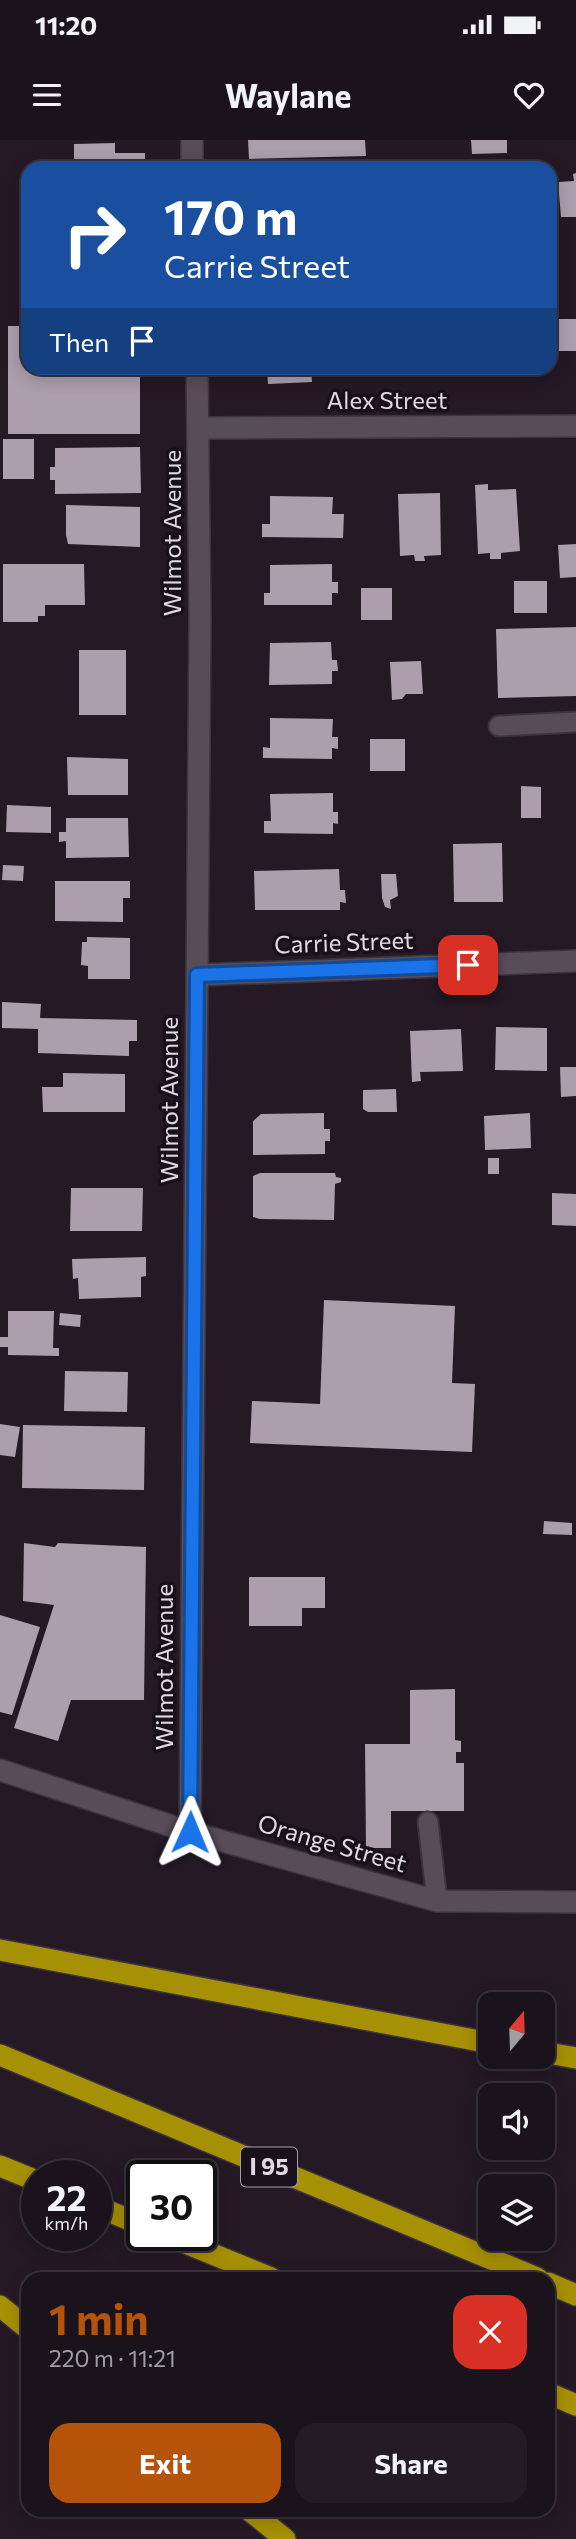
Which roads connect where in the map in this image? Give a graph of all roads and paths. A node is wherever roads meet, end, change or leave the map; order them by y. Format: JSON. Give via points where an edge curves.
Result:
{"nodes":[{"id":1,"x":192,"y":140,"type":"edge"},
{"id":2,"x":192,"y":161,"type":"edge"},
{"id":3,"x":197,"y":375,"type":"edge"},
{"id":4,"x":576,"y":426,"type":"edge"},
{"id":5,"x":199,"y":428,"type":"junction"},
{"id":6,"x":576,"y":722,"type":"edge"},
{"id":7,"x":499,"y":726,"type":"dead end"},
{"id":8,"x":576,"y":961,"type":"edge"},
{"id":9,"x":197,"y":975,"type":"junction"},
{"id":10,"x":0,"y":1770,"type":"edge"},
{"id":11,"x":429,"y":1822,"type":"dead end"},
{"id":12,"x":190,"y":1832,"type":"junction"},
{"id":13,"x":437,"y":1901,"type":"junction"},
{"id":14,"x":576,"y":1902,"type":"edge"},
{"id":15,"x":0,"y":1950,"type":"edge"},
{"id":16,"x":478,"y":2041,"type":"edge"},
{"id":17,"x":555,"y":2055,"type":"edge"},
{"id":18,"x":0,"y":2056,"type":"edge"},
{"id":19,"x":576,"y":2059,"type":"edge"},
{"id":20,"x":0,"y":2166,"type":"edge"},
{"id":21,"x":21,"y":2175,"type":"edge"},
{"id":22,"x":205,"y":2251,"type":"edge"},
{"id":23,"x":256,"y":2272,"type":"edge"},
{"id":24,"x":522,"y":2272,"type":"edge"},
{"id":25,"x":555,"y":2286,"type":"edge"},
{"id":26,"x":576,"y":2295,"type":"edge"},
{"id":27,"x":0,"y":2306,"type":"edge"},
{"id":28,"x":21,"y":2323,"type":"edge"},
{"id":29,"x":555,"y":2396,"type":"edge"},
{"id":30,"x":576,"y":2405,"type":"edge"},
{"id":31,"x":257,"y":2517,"type":"edge"},
{"id":32,"x":285,"y":2539,"type":"edge"}],
"edges":[{"from":1,"to":2,"type":"street"},
{"from":3,"to":5,"type":"street","name":"Wilmot Avenue"},
{"from":4,"to":5,"type":"street","name":"Alex Street"},
{"from":5,"to":9,"type":"street","name":"Wilmot Avenue"},
{"from":6,"to":7,"type":"lane"},
{"from":8,"to":9,"type":"street","name":"Carrie Street"},
{"from":9,"to":12,"type":"street","name":"Wilmot Avenue"},
{"from":10,"to":12,"type":"street","name":"Orange Street"},
{"from":11,"to":13,"type":"lane"},
{"from":12,"to":13,"type":"street","name":"Orange Street"},
{"from":13,"to":14,"type":"street","name":"Orange Street"},
{"from":15,"to":16,"type":"highway"},
{"from":17,"to":19,"type":"highway"},
{"from":18,"to":24,"type":"highway","number":"I 95"},
{"from":20,"to":21,"type":"highway"},
{"from":22,"to":23,"type":"highway"},
{"from":25,"to":26,"type":"highway"},
{"from":27,"to":28,"type":"highway"},
{"from":29,"to":30,"type":"highway"},
{"from":31,"to":32,"type":"highway"}]}
